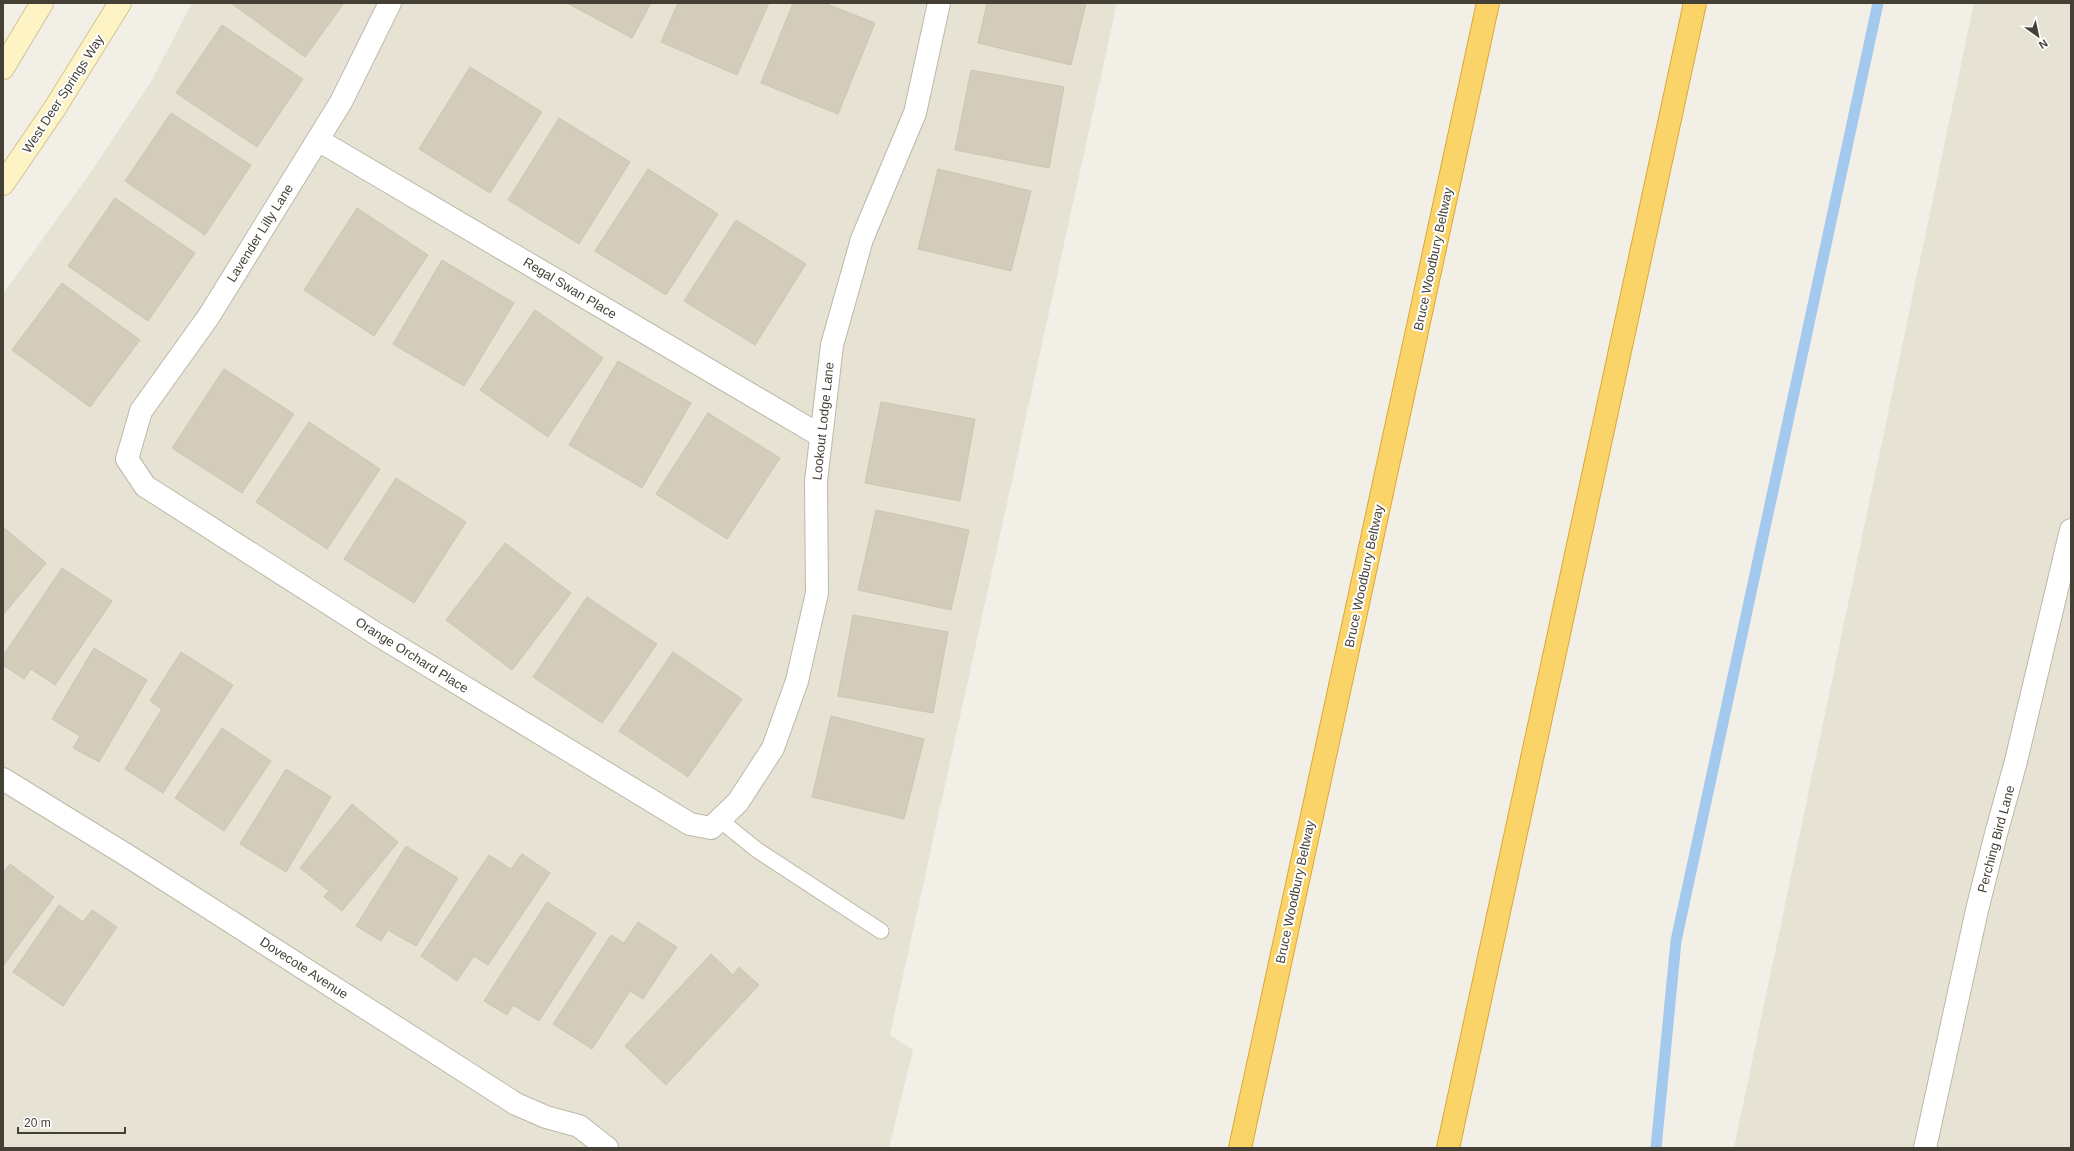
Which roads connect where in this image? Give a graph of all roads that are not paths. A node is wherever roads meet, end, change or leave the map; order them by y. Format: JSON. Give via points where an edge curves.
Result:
{"nodes":[{"id":1,"x":42,"y":3,"type":"edge"},
{"id":2,"x":120,"y":3,"type":"edge"},
{"id":3,"x":390,"y":3,"type":"edge"},
{"id":4,"x":1488,"y":3,"type":"edge"},
{"id":5,"x":1695,"y":3,"type":"edge"},
{"id":6,"x":933,"y":5,"type":"edge"},
{"id":7,"x":3,"y":68,"type":"edge"},
{"id":8,"x":318,"y":140,"type":"junction"},
{"id":9,"x":3,"y":184,"type":"edge"},
{"id":10,"x":821,"y":436,"type":"junction"},
{"id":11,"x":127,"y":460,"type":"joint"},
{"id":12,"x":2071,"y":530,"type":"edge"},
{"id":13,"x":3,"y":780,"type":"edge"},
{"id":14,"x":716,"y":824,"type":"junction"},
{"id":15,"x":881,"y":931,"type":"dead end"},
{"id":16,"x":1450,"y":1141,"type":"edge"},
{"id":17,"x":607,"y":1148,"type":"edge"},
{"id":18,"x":1240,"y":1148,"type":"edge"},
{"id":19,"x":1925,"y":1148,"type":"edge"}],
"edges":[{"from":1,"to":7,"type":"main road"},
{"from":2,"to":9,"type":"main road","name":"West Deer Springs Way","via":[[55,108]]},
{"from":3,"to":8,"type":"street","name":"Lavender Lilly Lane","via":[[341,102]]},
{"from":4,"to":18,"type":"highway","name":"Bruce Woodbury Beltway"},
{"from":5,"to":16,"type":"highway"},
{"from":6,"to":10,"type":"street","name":"Lookout Lodge Lane","via":[[915,113],[862,239],[832,345]]},
{"from":8,"to":10,"type":"street","name":"Regal Swan Place"},
{"from":8,"to":11,"type":"street","name":"Lavender Lilly Lane","via":[[209,316],[141,410]]},
{"from":10,"to":14,"type":"street","name":"Lookout Lodge Lane","via":[[816,481],[817,593],[797,680],[773,748],[738,802]]},
{"from":11,"to":14,"type":"street","name":"Orange Orchard Place","via":[[145,486],[375,633],[690,824]]},
{"from":12,"to":19,"type":"street","name":"Perching Bird Lane","via":[[2016,762],[1977,910]]},
{"from":13,"to":17,"type":"street","name":"Dovecote Avenue","via":[[128,856],[516,1104],[546,1117],[579,1126]]},
{"from":14,"to":15,"type":"lane"}]}
